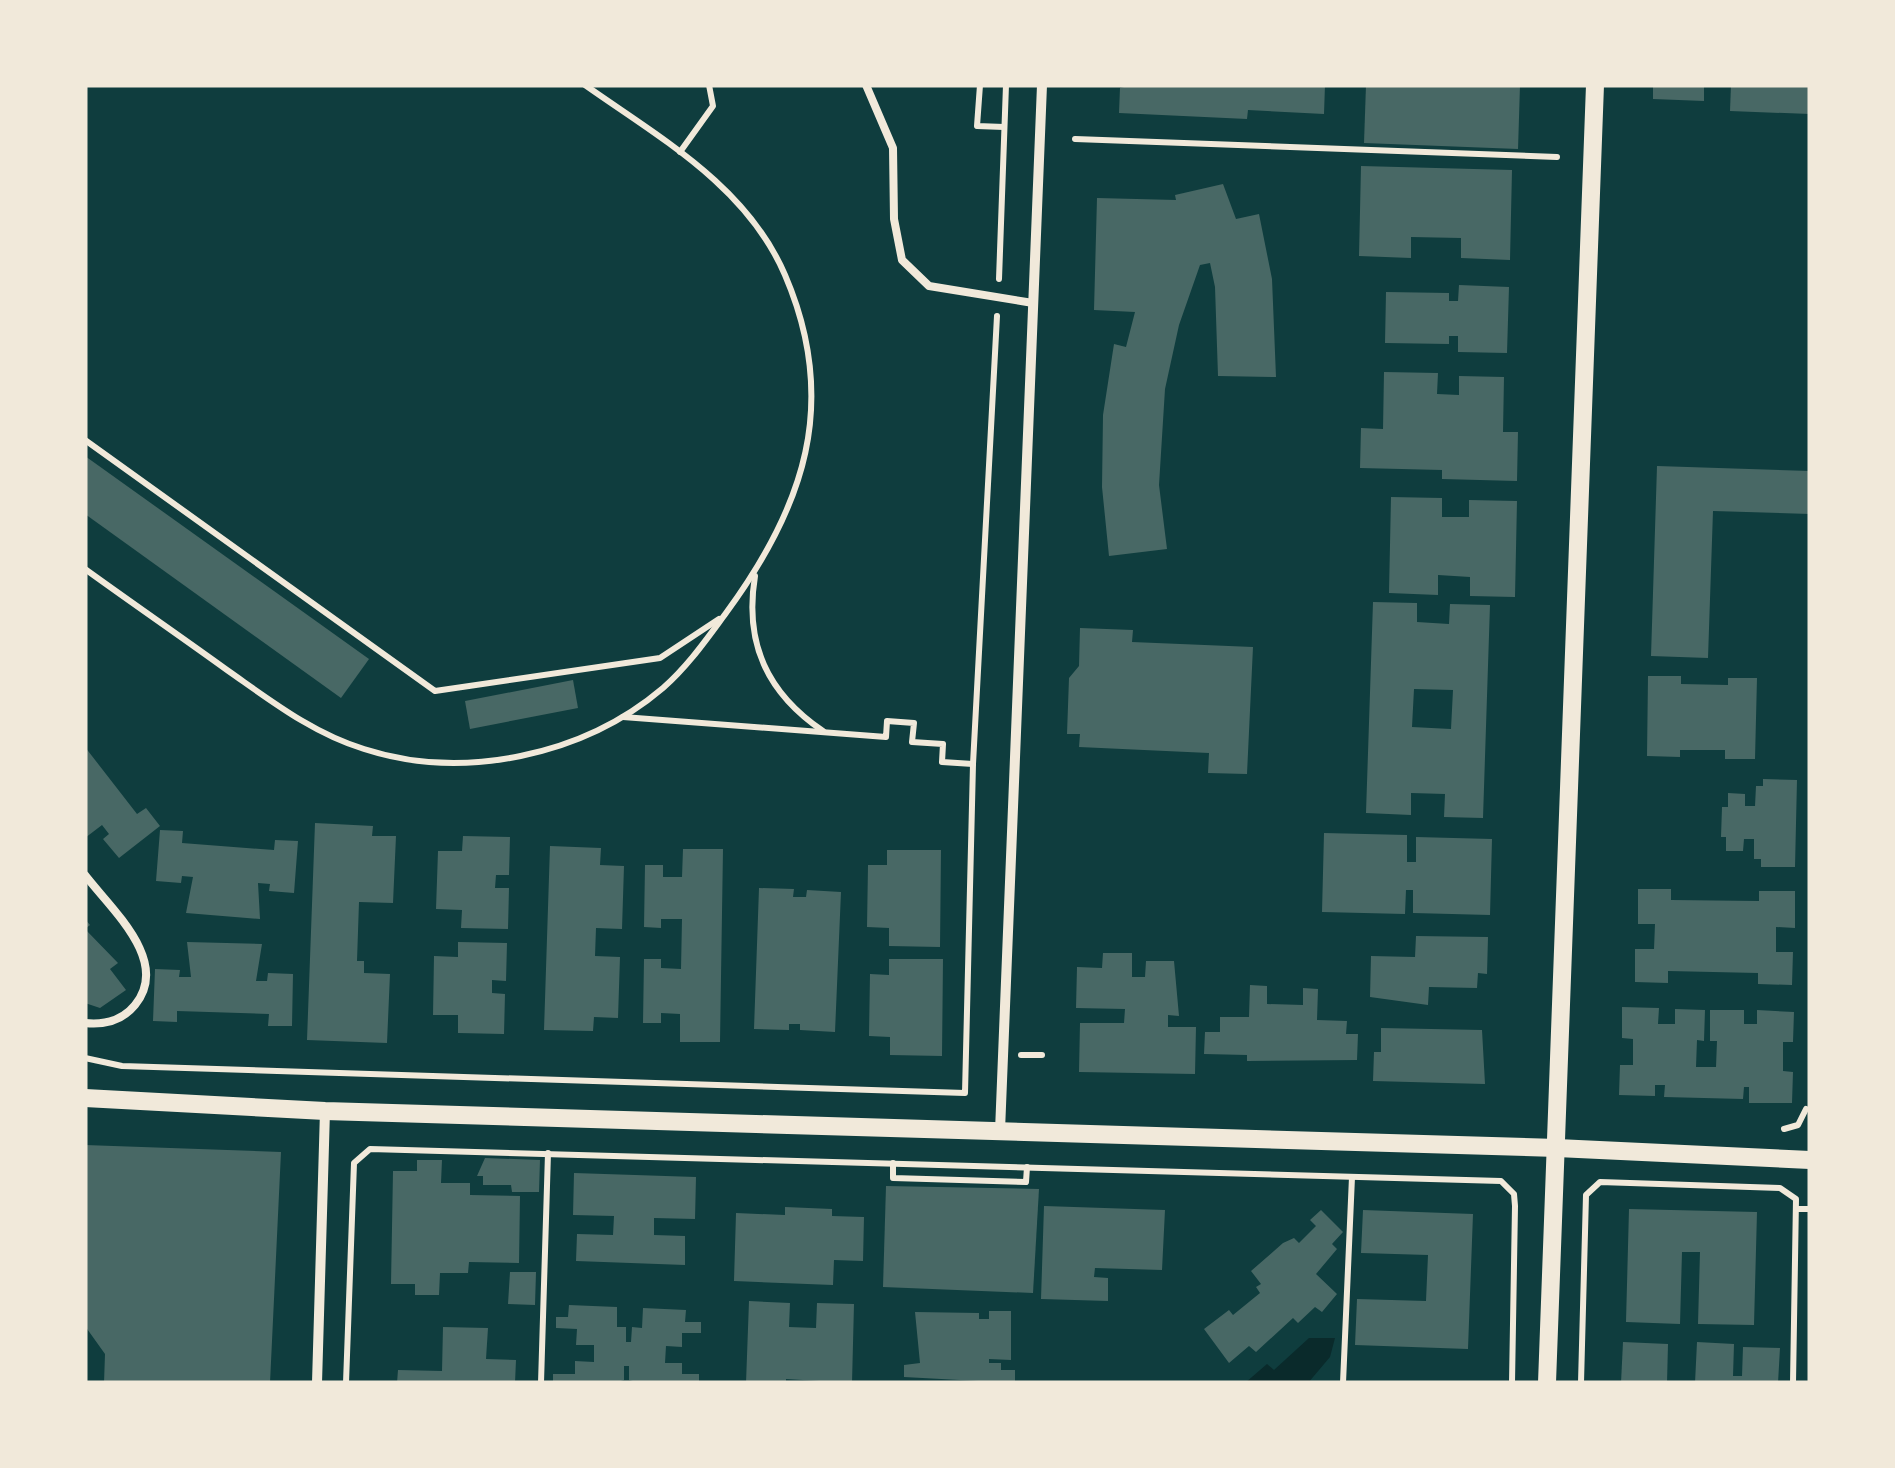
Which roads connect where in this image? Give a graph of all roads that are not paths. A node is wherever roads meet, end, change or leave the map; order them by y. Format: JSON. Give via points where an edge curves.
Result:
{"nodes":[{"id":1,"x":866,"y":85,"type":"edge"},
{"id":2,"x":1042,"y":85,"type":"edge"},
{"id":3,"x":1595,"y":85,"type":"edge"},
{"id":4,"x":1033,"y":303,"type":"junction"},
{"id":5,"x":85,"y":876,"type":"edge"},
{"id":6,"x":85,"y":1023,"type":"edge"},
{"id":7,"x":85,"y":1098,"type":"edge"},
{"id":8,"x":325,"y":1110,"type":"junction"},
{"id":9,"x":1000,"y":1131,"type":"junction"},
{"id":10,"x":1557,"y":1148,"type":"junction"},
{"id":11,"x":1810,"y":1160,"type":"edge"},
{"id":12,"x":316,"y":1383,"type":"edge"},
{"id":13,"x":1547,"y":1383,"type":"edge"}],
"edges":[{"from":1,"to":4,"type":"lane","via":[[893,148],[902,260],[929,286]]},
{"from":2,"to":4,"type":"street"},
{"from":3,"to":10,"type":"street"},
{"from":4,"to":9,"type":"street"},
{"from":5,"to":6,"type":"lane","via":[[136,942],[147,972],[145,988],[127,1014]]},
{"from":7,"to":8,"type":"street"},
{"from":8,"to":9,"type":"street"},
{"from":8,"to":12,"type":"street"},
{"from":9,"to":10,"type":"street"},
{"from":10,"to":11,"type":"street"},
{"from":10,"to":13,"type":"street"}]}
